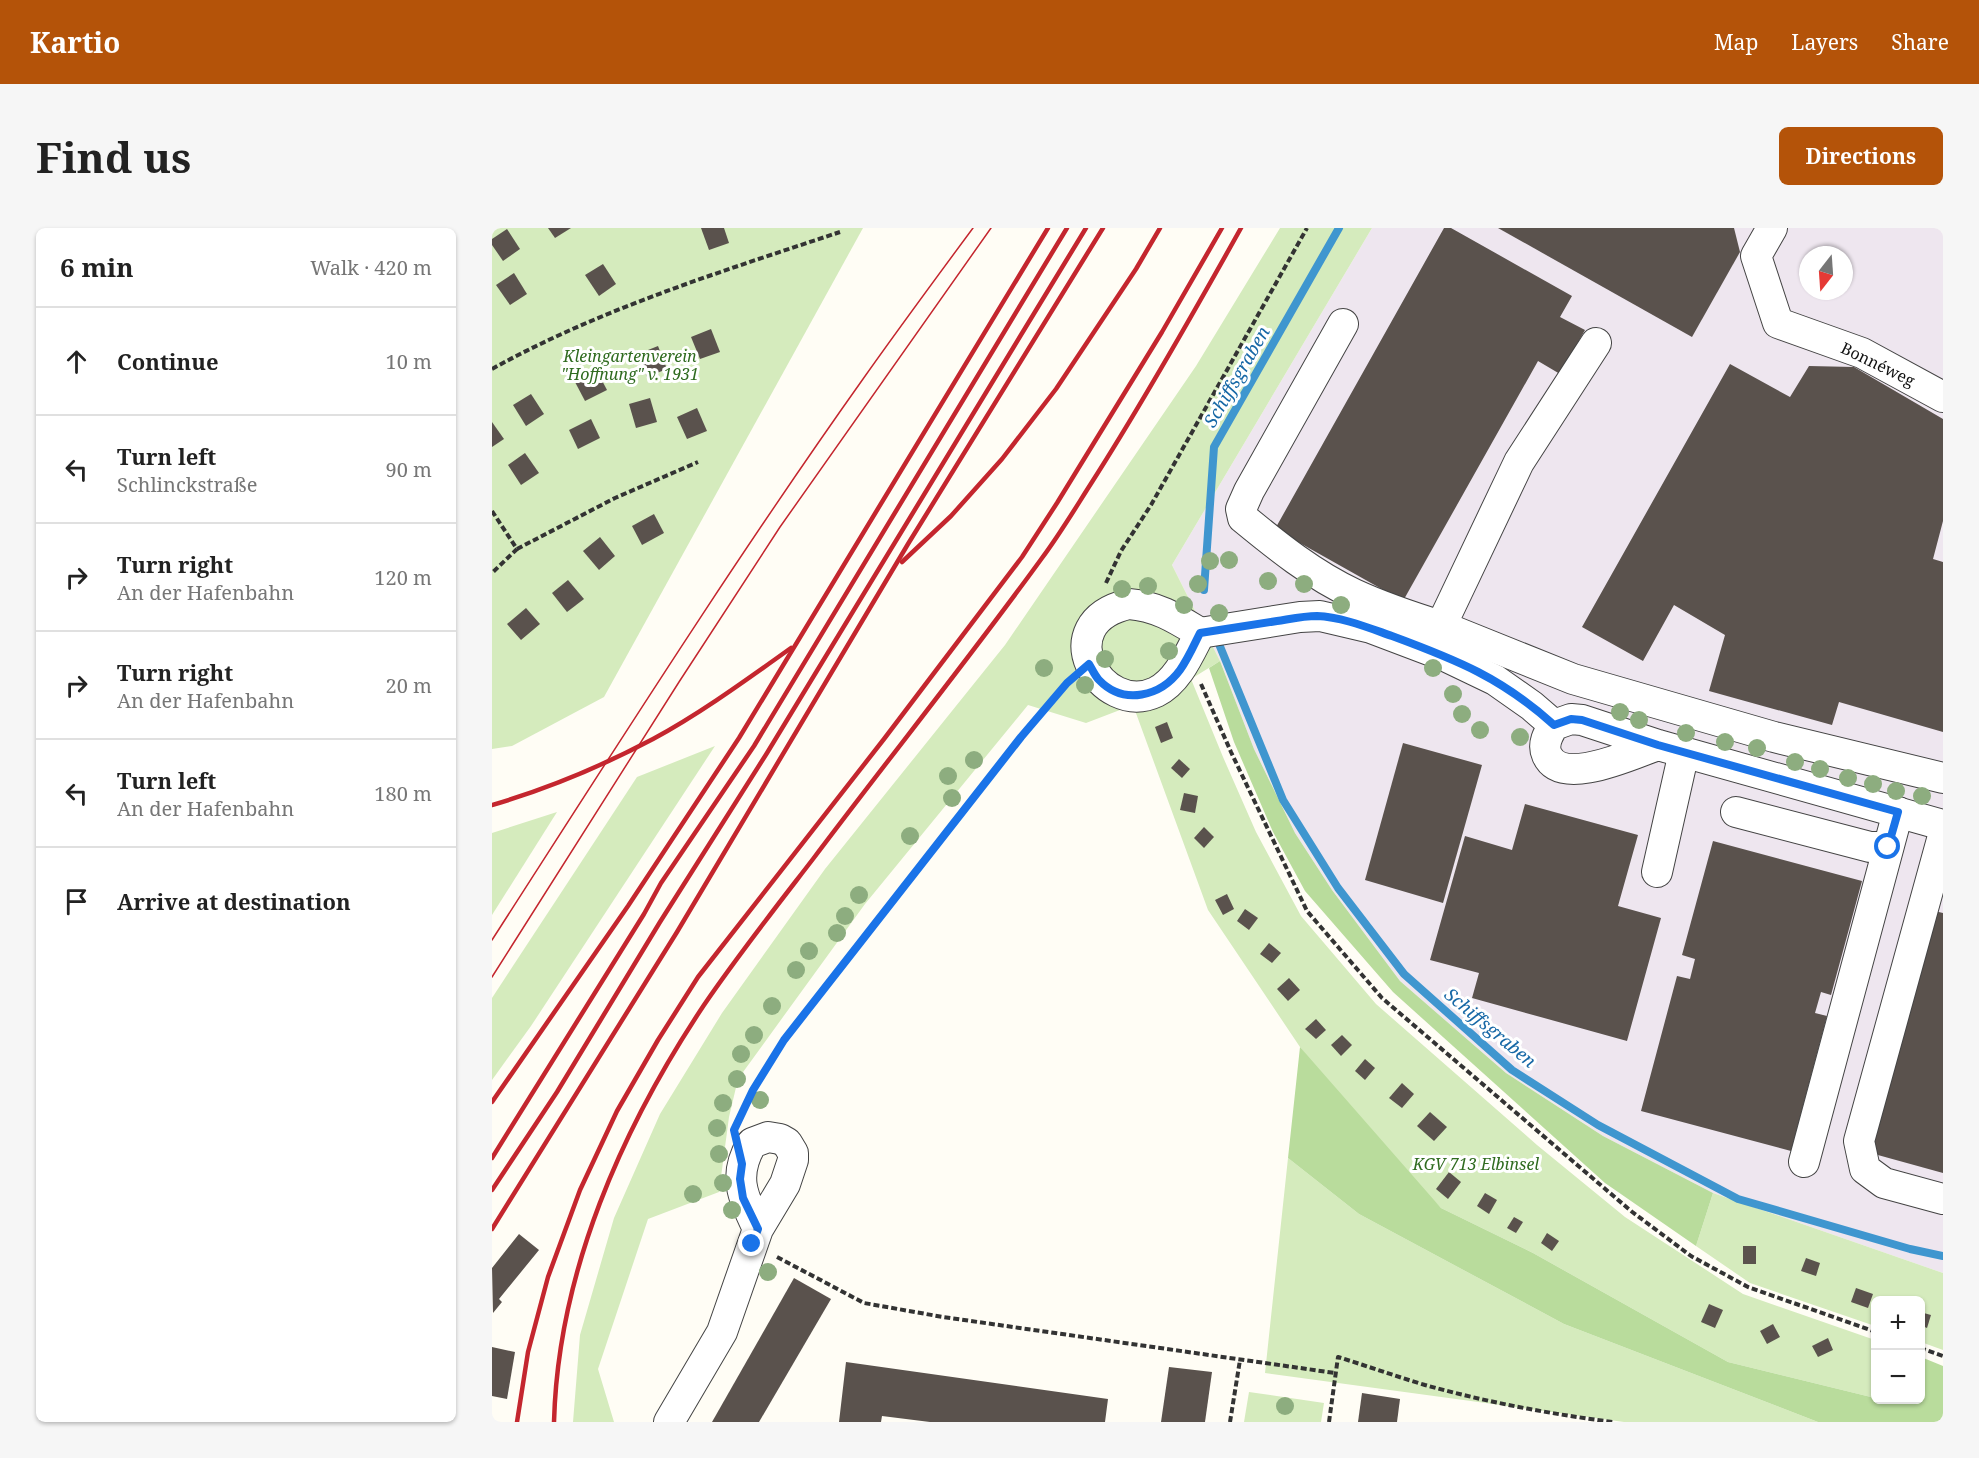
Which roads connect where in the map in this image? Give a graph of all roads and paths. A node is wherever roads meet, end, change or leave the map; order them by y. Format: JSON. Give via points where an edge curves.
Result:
{"nodes":[{"id":1,"x":1306,"y":228,"type":"edge"},
{"id":2,"x":1772,"y":228,"type":"edge"},
{"id":3,"x":840,"y":232,"type":"dead end"},
{"id":4,"x":1343,"y":324,"type":"dead end"},
{"id":5,"x":1596,"y":343,"type":"dead end"},
{"id":6,"x":492,"y":369,"type":"edge"},
{"id":7,"x":1943,"y":397,"type":"edge"},
{"id":8,"x":698,"y":462,"type":"dead end"},
{"id":9,"x":492,"y":511,"type":"edge"},
{"id":10,"x":517,"y":549,"type":"junction"},
{"id":11,"x":492,"y":573,"type":"edge"},
{"id":12,"x":1103,"y":613,"type":"junction"},
{"id":13,"x":1441,"y":626,"type":"junction"},
{"id":14,"x":1200,"y":633,"type":"junction"},
{"id":15,"x":1186,"y":660,"type":"junction"},
{"id":16,"x":1089,"y":664,"type":"junction"},
{"id":17,"x":1554,"y":725,"type":"junction"},
{"id":18,"x":1671,"y":748,"type":"junction"},
{"id":19,"x":1943,"y":778,"type":"edge"},
{"id":20,"x":1736,"y":812,"type":"dead end"},
{"id":21,"x":1898,"y":812,"type":"junction"},
{"id":22,"x":1943,"y":825,"type":"edge"},
{"id":23,"x":1943,"y":836,"type":"edge"},
{"id":24,"x":1888,"y":847,"type":"junction"},
{"id":25,"x":1658,"y":872,"type":"dead end"},
{"id":26,"x":738,"y":1121,"type":"dead end"},
{"id":27,"x":1804,"y":1162,"type":"dead end"},
{"id":28,"x":1943,"y":1199,"type":"edge"},
{"id":29,"x":755,"y":1237,"type":"joint"},
{"id":30,"x":1871,"y":1331,"type":"edge"},
{"id":31,"x":1925,"y":1350,"type":"edge"},
{"id":32,"x":1943,"y":1356,"type":"edge"},
{"id":33,"x":1240,"y":1360,"type":"junction"},
{"id":34,"x":1335,"y":1373,"type":"junction"},
{"id":35,"x":669,"y":1422,"type":"edge"},
{"id":36,"x":1230,"y":1422,"type":"edge"},
{"id":37,"x":1329,"y":1422,"type":"edge"},
{"id":38,"x":1613,"y":1422,"type":"edge"}],
"edges":[{"from":1,"to":12,"type":"path","via":[[1151,505],[1121,551],[1103,594]]},
{"from":2,"to":7,"type":"street","name":"Bonnéweg","via":[[1756,256],[1778,323],[1862,353]]},
{"from":3,"to":6,"type":"path","via":[[683,286],[590,323]]},
{"from":4,"to":13,"type":"street","via":[[1249,490],[1241,509],[1243,518],[1301,563],[1353,594]]},
{"from":5,"to":13,"type":"street","via":[[1519,462]]},
{"from":8,"to":10,"type":"path","via":[[615,498]]},
{"from":9,"to":10,"type":"path"},
{"from":10,"to":11,"type":"path"},
{"from":12,"to":14,"type":"street","via":[[1129,604],[1146,605]]},
{"from":12,"to":16,"type":"street","via":[[1088,636]]},
{"from":13,"to":19,"type":"street","via":[[1573,679],[1774,737]]},
{"from":14,"to":15,"type":"street"},
{"from":14,"to":17,"type":"street","via":[[1320,616],[1362,626],[1445,656],[1495,680]]},
{"from":15,"to":16,"type":"street","via":[[1167,684],[1143,696],[1114,690],[1100,681]]},
{"from":15,"to":30,"type":"path","via":[[1206,692],[1308,911],[1382,998],[1631,1211],[1691,1256],[1748,1287]]},
{"from":16,"to":26,"type":"path","via":[[1067,683],[1021,737],[784,1040]]},
{"from":17,"to":18,"type":"street","via":[[1582,720]]},
{"from":17,"to":18,"type":"street","via":[[1545,749],[1554,765],[1566,769]]},
{"from":18,"to":21,"type":"street"},
{"from":18,"to":25,"type":"street"},
{"from":20,"to":24,"type":"street","via":[[1870,847]]},
{"from":21,"to":22,"type":"street"},
{"from":21,"to":24,"type":"street"},
{"from":23,"to":28,"type":"street","via":[[1859,1141],[1865,1169],[1884,1183]]},
{"from":24,"to":27,"type":"street"},
{"from":29,"to":33,"type":"path","via":[[864,1304]]},
{"from":29,"to":35,"type":"street","via":[[722,1332]]},
{"from":31,"to":32,"type":"path"},
{"from":33,"to":34,"type":"path"},
{"from":33,"to":36,"type":"path"},
{"from":34,"to":37,"type":"path"},
{"from":34,"to":38,"type":"path","via":[[1338,1357],[1482,1399]]}]}
